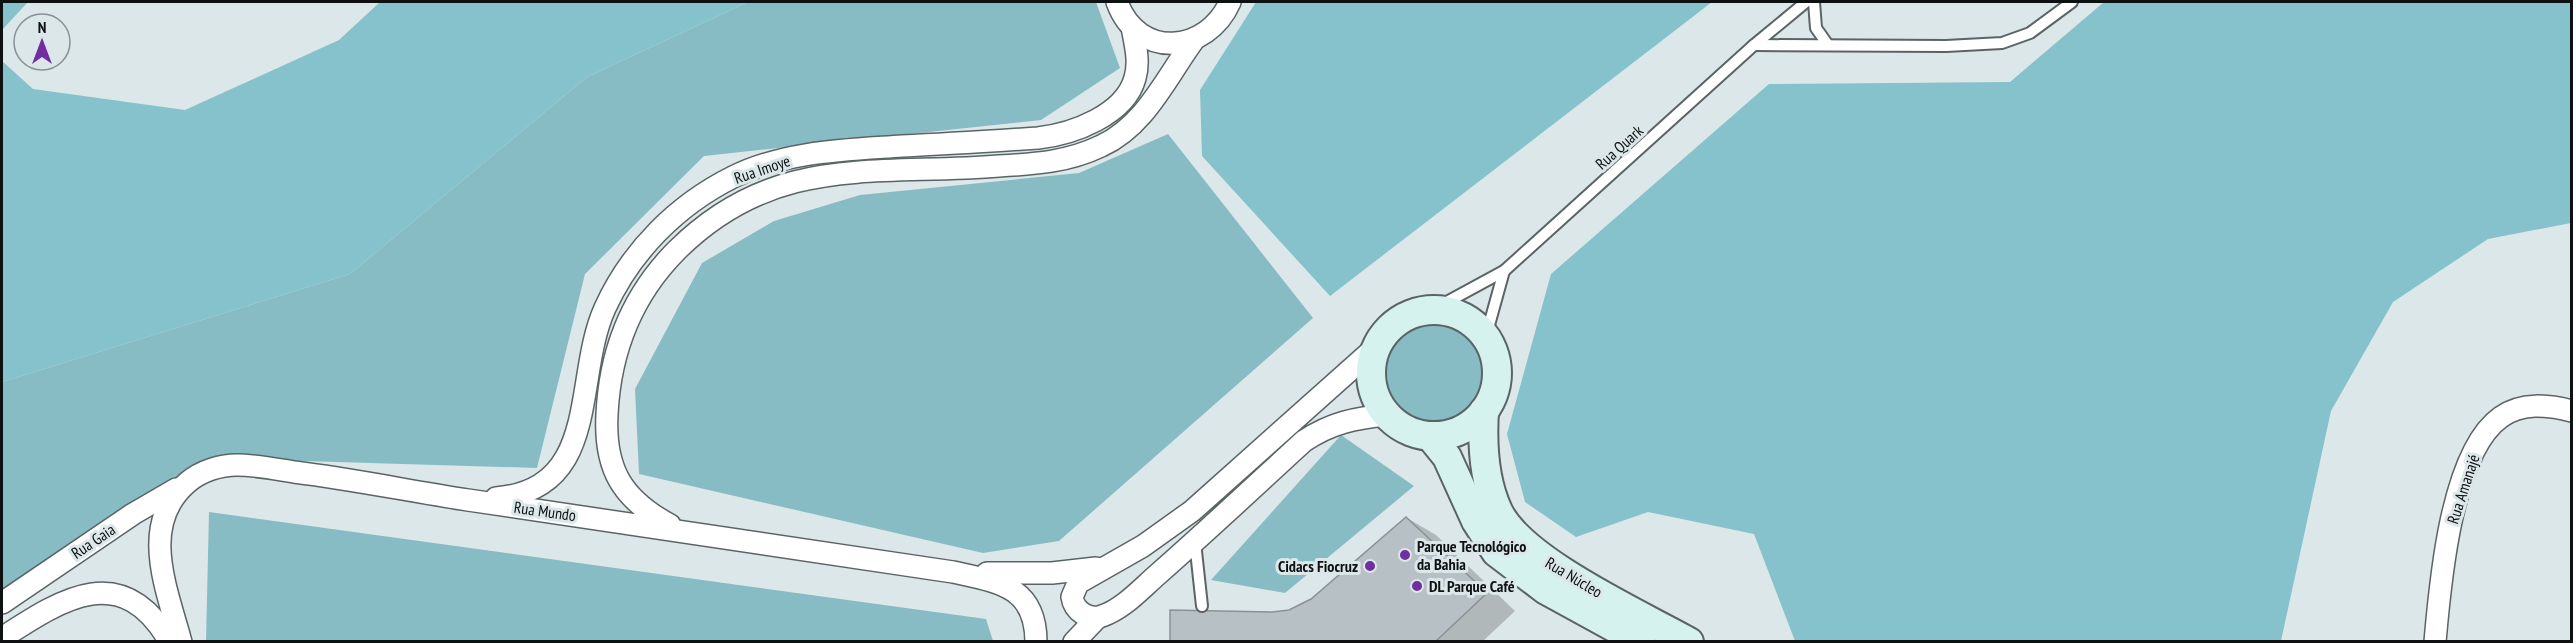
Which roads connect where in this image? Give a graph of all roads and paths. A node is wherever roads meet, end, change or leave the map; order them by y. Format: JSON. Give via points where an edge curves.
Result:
{"nodes":[{"id":1,"x":1117,"y":2,"type":"edge"},
{"id":2,"x":1230,"y":2,"type":"edge"},
{"id":3,"x":1806,"y":2,"type":"edge"},
{"id":4,"x":1814,"y":2,"type":"edge"},
{"id":5,"x":2072,"y":2,"type":"edge"},
{"id":6,"x":1132,"y":27,"type":"junction"},
{"id":7,"x":1193,"y":40,"type":"junction"},
{"id":8,"x":1754,"y":45,"type":"junction"},
{"id":9,"x":1828,"y":45,"type":"junction"},
{"id":10,"x":1503,"y":271,"type":"junction"},
{"id":11,"x":1434,"y":309,"type":"junction"},
{"id":12,"x":1486,"y":336,"type":"junction"},
{"id":13,"x":1377,"y":346,"type":"junction"},
{"id":14,"x":1484,"y":411,"type":"junction"},
{"id":15,"x":2571,"y":411,"type":"edge"},
{"id":16,"x":1387,"y":415,"type":"junction"},
{"id":17,"x":1430,"y":436,"type":"junction"},
{"id":18,"x":187,"y":483,"type":"junction"},
{"id":19,"x":466,"y":500,"type":"junction"},
{"id":20,"x":679,"y":530,"type":"junction"},
{"id":21,"x":1195,"y":542,"type":"junction"},
{"id":22,"x":1107,"y":566,"type":"junction"},
{"id":23,"x":953,"y":572,"type":"junction"},
{"id":24,"x":2,"y":603,"type":"edge"},
{"id":25,"x":1202,"y":606,"type":"dead end"},
{"id":26,"x":1097,"y":618,"type":"junction"},
{"id":27,"x":2,"y":638,"type":"edge"},
{"id":28,"x":170,"y":642,"type":"edge"},
{"id":29,"x":181,"y":642,"type":"edge"},
{"id":30,"x":1036,"y":642,"type":"edge"},
{"id":31,"x":1074,"y":642,"type":"edge"},
{"id":32,"x":1641,"y":642,"type":"edge"},
{"id":33,"x":1689,"y":642,"type":"edge"},
{"id":34,"x":2435,"y":642,"type":"edge"}],
"edges":[{"from":1,"to":6,"type":"street"},
{"from":2,"to":7,"type":"street","via":[[1210,31]]},
{"from":3,"to":8,"type":"lane","name":"Rua Quark"},
{"from":4,"to":9,"type":"lane","via":[[1816,28]]},
{"from":5,"to":9,"type":"lane","via":[[2030,33],[2002,43]]},
{"from":6,"to":7,"type":"street","via":[[1161,42]]},
{"from":6,"to":19,"type":"street","name":"Rua Imoye","via":[[1135,79],[1108,113],[1080,129],[1061,136],[832,151],[779,160],[734,177],[697,200],[641,248],[605,307],[586,375],[578,432],[572,450],[556,474],[523,493]]},
{"from":7,"to":20,"type":"street","name":"Rua Imoye","via":[[1146,110],[1130,128],[1101,146],[1054,162],[810,177],[730,207],[682,245],[660,267],[628,317],[608,384],[606,426],[609,457],[623,487],[639,505]]},
{"from":8,"to":9,"type":"lane"},
{"from":8,"to":10,"type":"lane","name":"Rua Quark"},
{"from":10,"to":11,"type":"lane","name":"Rua Quark"},
{"from":10,"to":12,"type":"lane"},
{"from":11,"to":12,"type":"street","via":[[1454,312],[1472,321]]},
{"from":11,"to":13,"type":"street","via":[[1400,319]]},
{"from":12,"to":14,"type":"street","via":[[1496,354],[1498,370],[1497,386]]},
{"from":13,"to":16,"type":"street","via":[[1371,363],[1371,382]]},
{"from":13,"to":22,"type":"street","via":[[1192,511]]},
{"from":14,"to":17,"type":"street","via":[[1466,428]]},
{"from":14,"to":33,"type":"street","name":"Rua Núcleo","via":[[1484,453],[1490,484],[1498,511],[1512,531],[1530,549],[1568,575]]},
{"from":15,"to":34,"type":"street","name":"Rua Amanajé","via":[[2552,406],[2513,411],[2500,417],[2479,443],[2458,494],[2448,537]]},
{"from":16,"to":17,"type":"street","via":[[1401,427]]},
{"from":16,"to":21,"type":"street","via":[[1346,420],[1323,428]]},
{"from":17,"to":32,"type":"street","name":"Rua Núcleo","via":[[1447,457],[1476,521],[1496,552],[1546,590]]},
{"from":18,"to":19,"type":"street","name":"Rua Mundo","via":[[213,469],[237,465]]},
{"from":18,"to":24,"type":"street","name":"Rua Gaia","via":[[133,514]]},
{"from":18,"to":29,"type":"street","name":"Rua Mundo","via":[[165,510],[159,543]]},
{"from":19,"to":20,"type":"street","name":"Rua Mundo"},
{"from":20,"to":23,"type":"street","name":"Rua Mundo"},
{"from":21,"to":25,"type":"lane"},
{"from":21,"to":26,"type":"street","via":[[1114,611]]},
{"from":22,"to":23,"type":"street","via":[[1052,573]]},
{"from":22,"to":26,"type":"street","via":[[1073,590],[1075,606],[1087,616]]},
{"from":23,"to":30,"type":"street","name":"Rua Mundo","via":[[995,582],[1024,598],[1034,616]]},
{"from":26,"to":31,"type":"street"},
{"from":27,"to":28,"type":"street","via":[[62,600],[100,592],[134,602],[156,621]]}]}
